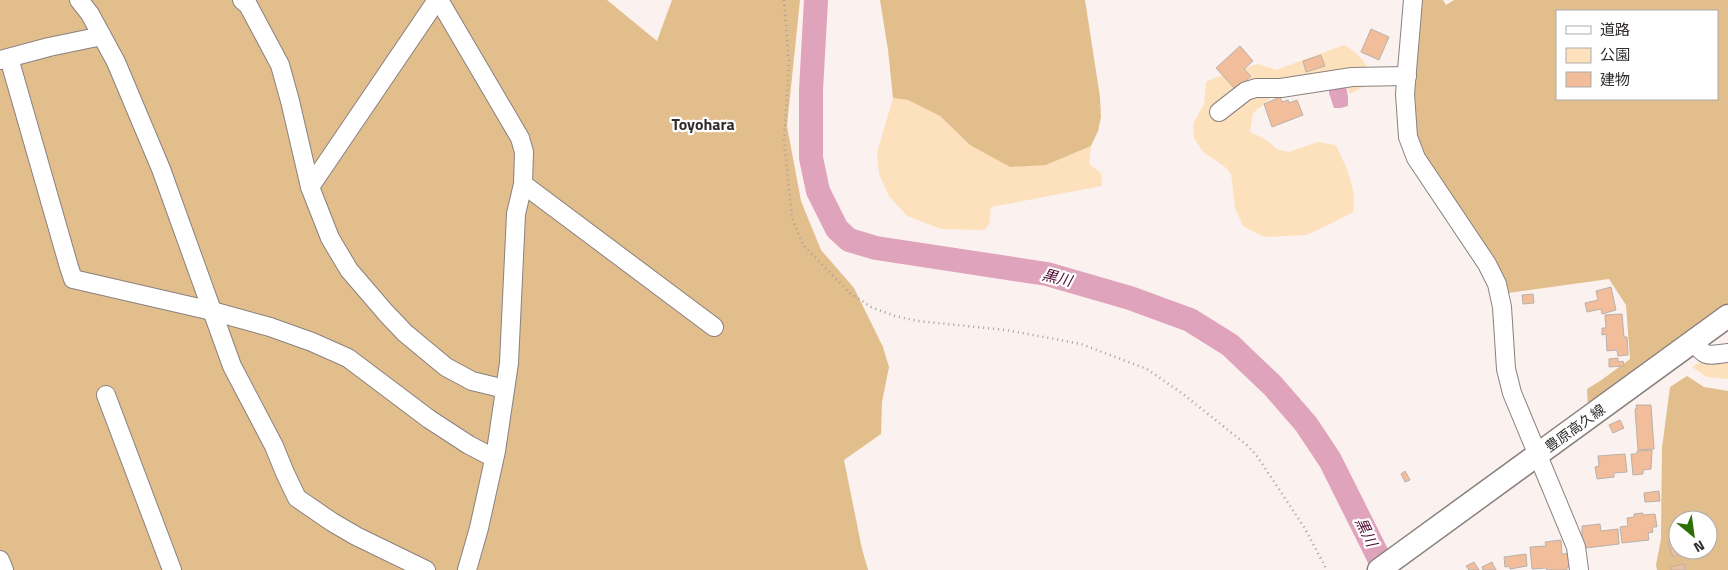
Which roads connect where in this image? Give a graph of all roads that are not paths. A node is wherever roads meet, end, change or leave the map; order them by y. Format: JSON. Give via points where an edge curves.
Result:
{"nodes":[{"id":1,"x":79,"y":0,"type":"edge"},
{"id":2,"x":242,"y":0,"type":"edge"},
{"id":3,"x":438,"y":0,"type":"edge"},
{"id":4,"x":1413,"y":0,"type":"edge"},
{"id":5,"x":102,"y":36,"type":"junction"},
{"id":6,"x":4,"y":59,"type":"edge"},
{"id":7,"x":1407,"y":76,"type":"junction"},
{"id":8,"x":1219,"y":112,"type":"dead end"},
{"id":9,"x":523,"y":184,"type":"junction"},
{"id":10,"x":310,"y":187,"type":"junction"},
{"id":11,"x":212,"y":311,"type":"junction"},
{"id":12,"x":1728,"y":316,"type":"edge"},
{"id":13,"x":714,"y":327,"type":"dead end"},
{"id":14,"x":1694,"y":341,"type":"junction"},
{"id":15,"x":1728,"y":353,"type":"edge"},
{"id":16,"x":505,"y":389,"type":"junction"},
{"id":17,"x":106,"y":395,"type":"dead end"},
{"id":18,"x":1537,"y":456,"type":"junction"},
{"id":19,"x":494,"y":458,"type":"junction"},
{"id":20,"x":0,"y":560,"type":"edge"},
{"id":21,"x":4,"y":570,"type":"edge"},
{"id":22,"x":172,"y":570,"type":"edge"},
{"id":23,"x":426,"y":570,"type":"edge"},
{"id":24,"x":467,"y":570,"type":"edge"},
{"id":25,"x":1379,"y":570,"type":"edge"},
{"id":26,"x":1579,"y":570,"type":"edge"}],
"edges":[{"from":1,"to":5,"type":"street"},
{"from":2,"to":10,"type":"street","via":[[248,5],[280,65]]},
{"from":3,"to":9,"type":"street","via":[[520,138],[524,152]]},
{"from":3,"to":10,"type":"street"},
{"from":4,"to":7,"type":"street"},
{"from":5,"to":6,"type":"street"},
{"from":5,"to":11,"type":"street","via":[[161,169]]},
{"from":6,"to":11,"type":"street","via":[[74,279]]},
{"from":7,"to":8,"type":"street","via":[[1352,77],[1281,88],[1256,88],[1246,91]]},
{"from":7,"to":18,"type":"street","via":[[1405,108],[1408,136],[1416,158],[1497,284],[1502,307],[1506,369]]},
{"from":9,"to":13,"type":"street"},
{"from":9,"to":16,"type":"street","via":[[516,214]]},
{"from":10,"to":16,"type":"street","via":[[330,238],[349,270],[405,333],[446,367],[472,381]]},
{"from":11,"to":19,"type":"street","via":[[270,327],[348,358],[429,420]]},
{"from":11,"to":23,"type":"street","via":[[232,366],[298,498],[356,536]]},
{"from":12,"to":14,"type":"main road","name":"豊原高久線"},
{"from":14,"to":15,"type":"street","via":[[1700,352],[1706,355]]},
{"from":14,"to":18,"type":"main road","name":"豊原高久線"},
{"from":16,"to":19,"type":"street"},
{"from":17,"to":22,"type":"street"},
{"from":18,"to":25,"type":"main road","name":"豊原高久線"},
{"from":18,"to":26,"type":"street","via":[[1576,547]]},
{"from":19,"to":24,"type":"street"},
{"from":20,"to":21,"type":"street"}]}
